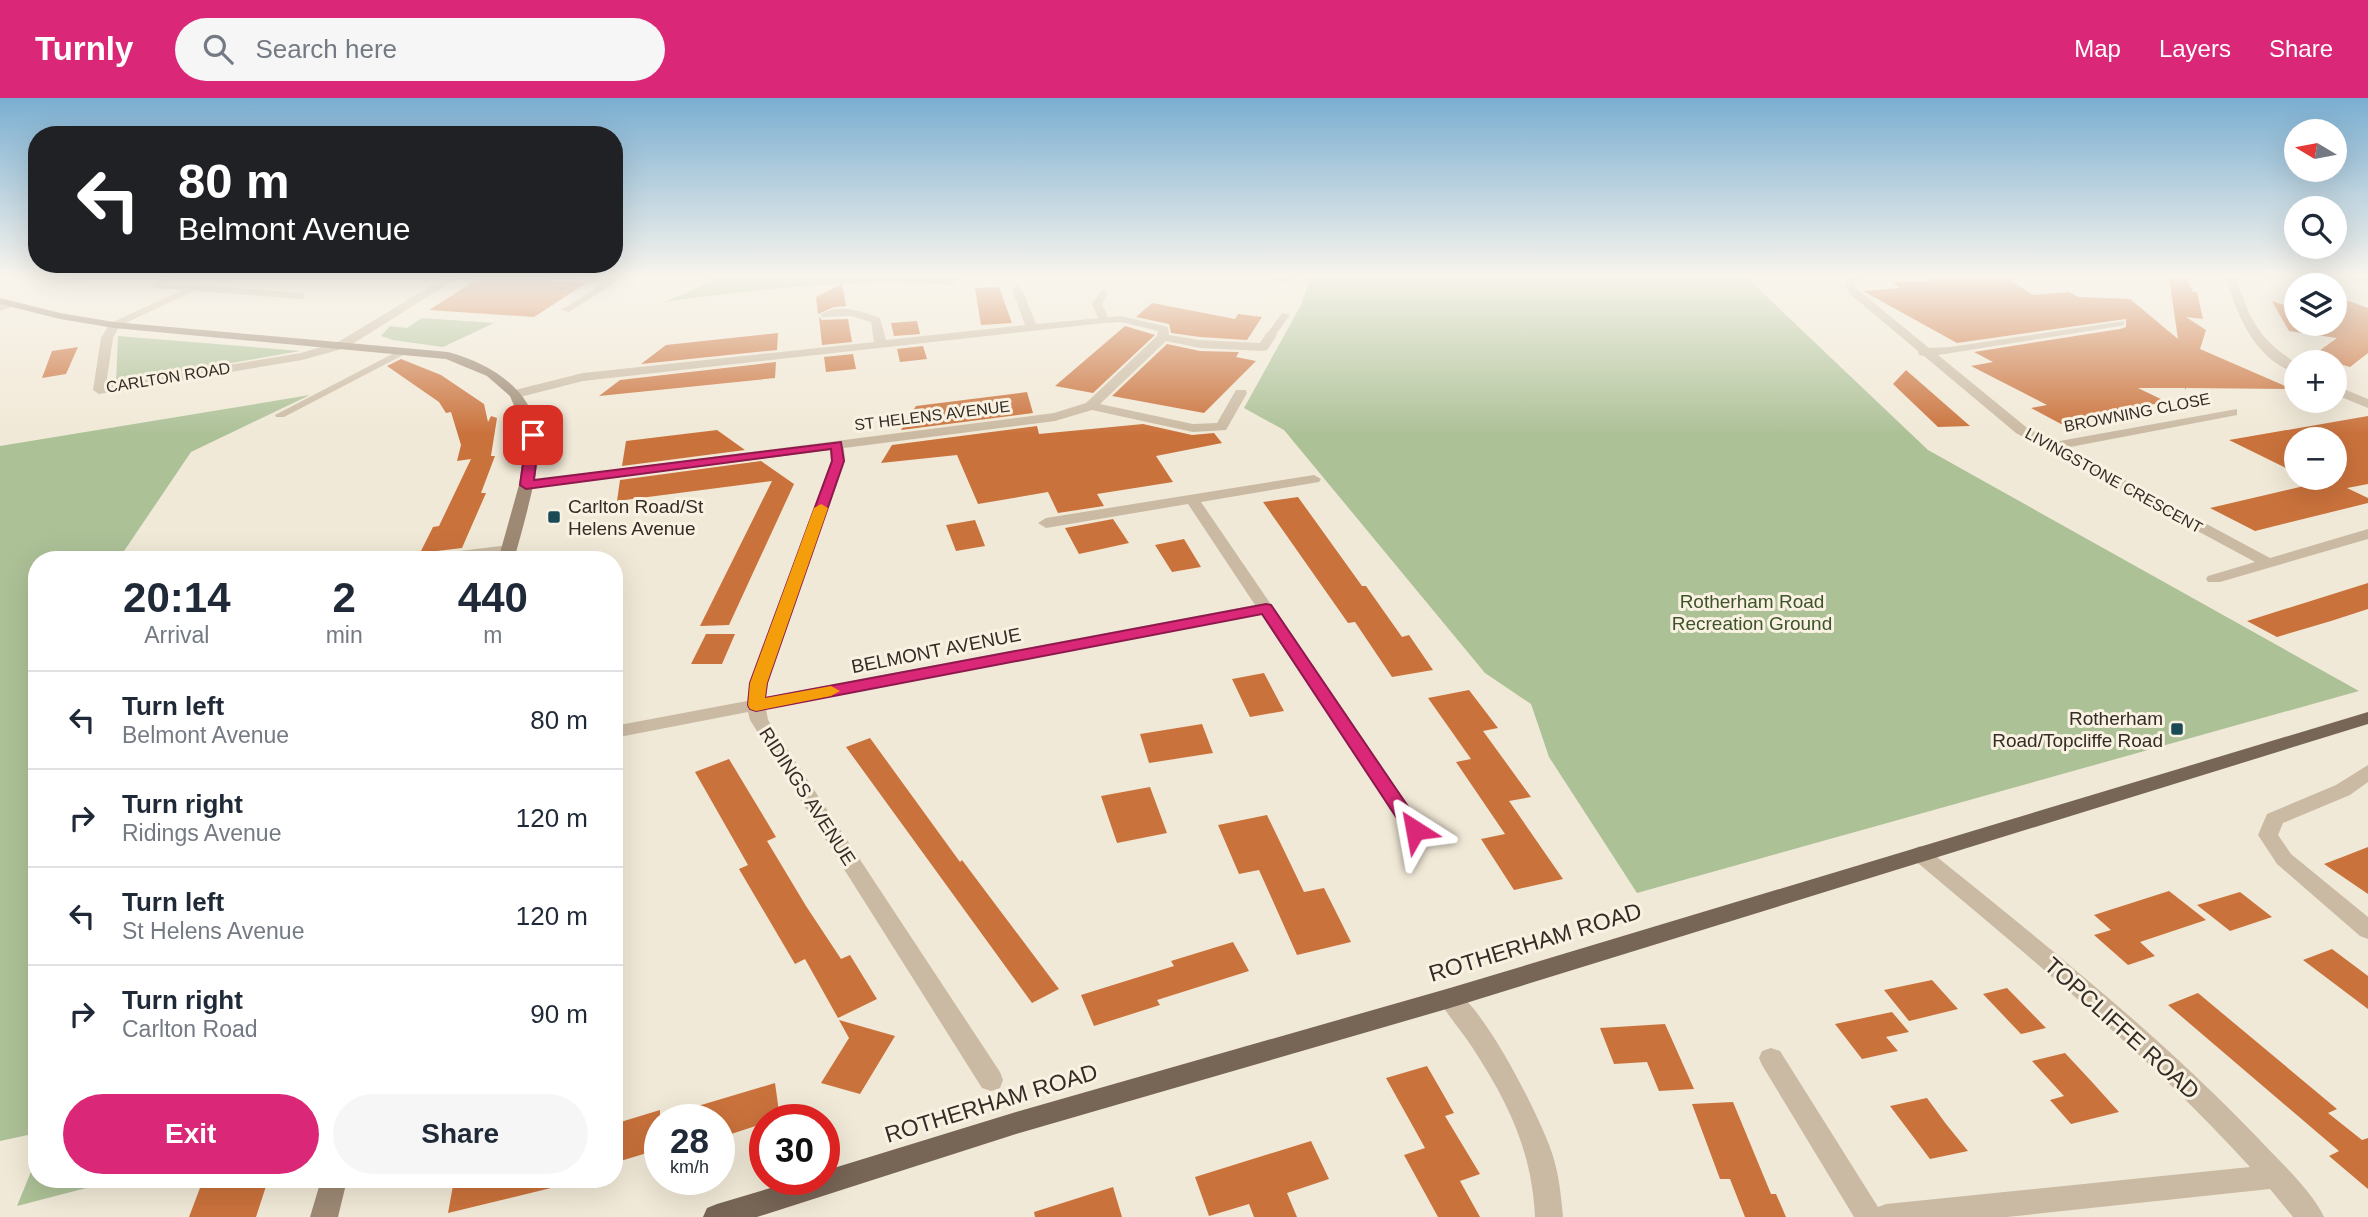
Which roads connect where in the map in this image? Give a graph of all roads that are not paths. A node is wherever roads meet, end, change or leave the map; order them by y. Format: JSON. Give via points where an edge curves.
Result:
{"nodes":[{"id":1,"x":112,"y":329,"type":"edge"},
{"id":2,"x":162,"y":329,"type":"edge"},
{"id":3,"x":368,"y":329,"type":"edge"},
{"id":4,"x":878,"y":329,"type":"edge"},
{"id":5,"x":1021,"y":329,"type":"edge"},
{"id":6,"x":1164,"y":329,"type":"edge"},
{"id":7,"x":1276,"y":329,"type":"edge"},
{"id":8,"x":1897,"y":329,"type":"edge"},
{"id":9,"x":2082,"y":329,"type":"edge"},
{"id":10,"x":2249,"y":329,"type":"edge"},
{"id":11,"x":1272,"y":335,"type":"joint"},
{"id":12,"x":1163,"y":337,"type":"junction"},
{"id":13,"x":342,"y":345,"type":"junction"},
{"id":14,"x":881,"y":345,"type":"junction"},
{"id":15,"x":404,"y":351,"type":"junction"},
{"id":16,"x":1923,"y":352,"type":"junction"},
{"id":17,"x":2284,"y":361,"type":"edge"},
{"id":18,"x":1241,"y":393,"type":"dead end"},
{"id":19,"x":516,"y":394,"type":"junction"},
{"id":20,"x":2347,"y":395,"type":"edge"},
{"id":21,"x":2368,"y":404,"type":"edge"},
{"id":22,"x":1091,"y":406,"type":"junction"},
{"id":23,"x":2232,"y":412,"type":"dead end"},
{"id":24,"x":280,"y":415,"type":"dead end"},
{"id":25,"x":837,"y":444,"type":"junction"},
{"id":26,"x":2050,"y":447,"type":"junction"},
{"id":27,"x":1314,"y":480,"type":"dead end"},
{"id":28,"x":526,"y":485,"type":"junction"},
{"id":29,"x":1192,"y":499,"type":"junction"},
{"id":30,"x":1046,"y":523,"type":"dead end"},
{"id":31,"x":2368,"y":534,"type":"edge"},
{"id":32,"x":508,"y":551,"type":"edge"},
{"id":33,"x":2266,"y":562,"type":"junction"},
{"id":34,"x":2214,"y":579,"type":"dead end"},
{"id":35,"x":1266,"y":608,"type":"junction"},
{"id":36,"x":756,"y":705,"type":"junction"},
{"id":37,"x":2368,"y":718,"type":"edge"},
{"id":38,"x":623,"y":730,"type":"edge"},
{"id":39,"x":2368,"y":772,"type":"edge"},
{"id":40,"x":1415,"y":830,"type":"dead end"},
{"id":41,"x":1920,"y":854,"type":"junction"},
{"id":42,"x":2368,"y":930,"type":"edge"},
{"id":43,"x":1450,"y":998,"type":"junction"},
{"id":44,"x":1771,"y":1058,"type":"dead end"},
{"id":45,"x":991,"y":1080,"type":"dead end"},
{"id":46,"x":2277,"y":1175,"type":"junction"},
{"id":47,"x":332,"y":1188,"type":"edge"},
{"id":48,"x":324,"y":1217,"type":"edge"},
{"id":49,"x":717,"y":1217,"type":"edge"},
{"id":50,"x":1549,"y":1217,"type":"edge"},
{"id":51,"x":1869,"y":1217,"type":"edge"},
{"id":52,"x":1886,"y":1217,"type":"edge"},
{"id":53,"x":2310,"y":1217,"type":"edge"}],
"edges":[{"from":1,"to":13,"type":"street","name":"CARLTON ROAD","via":[[99,390],[302,356]]},
{"from":2,"to":13,"type":"main road","name":"CARLTON ROAD"},
{"from":3,"to":13,"type":"street"},
{"from":4,"to":14,"type":"street"},
{"from":5,"to":14,"type":"street"},
{"from":6,"to":12,"type":"street"},
{"from":7,"to":11,"type":"lane"},
{"from":8,"to":16,"type":"street","name":"LIVINGSTONE CRESCENT"},
{"from":9,"to":16,"type":"street"},
{"from":10,"to":17,"type":"street"},
{"from":11,"to":12,"type":"street","via":[[1263,347]]},
{"from":12,"to":22,"type":"street","name":"ST HELENS AVENUE"},
{"from":13,"to":15,"type":"main road","name":"CARLTON ROAD"},
{"from":14,"to":19,"type":"street","via":[[583,377]]},
{"from":15,"to":19,"type":"main road","name":"CARLTON ROAD","via":[[448,356],[480,368]]},
{"from":15,"to":24,"type":"lane"},
{"from":16,"to":26,"type":"street","name":"LIVINGSTONE CRESCENT","via":[[2021,430]]},
{"from":18,"to":22,"type":"street","name":"ST HELENS AVENUE","via":[[1222,427],[1194,428]]},
{"from":19,"to":28,"type":"main road","name":"CARLTON ROAD","via":[[533,435]]},
{"from":20,"to":21,"type":"street"},
{"from":22,"to":25,"type":"street","name":"ST HELENS AVENUE","via":[[1055,417]]},
{"from":23,"to":26,"type":"street","name":"BROWNING CLOSE"},
{"from":25,"to":28,"type":"street","name":"ST HELENS AVENUE"},
{"from":25,"to":36,"type":"street","name":"RIDINGS AVENUE","via":[[838,461],[759,683]]},
{"from":26,"to":33,"type":"street","name":"LIVINGSTONE CRESCENT"},
{"from":27,"to":29,"type":"street"},
{"from":28,"to":32,"type":"main road","name":"CARLTON ROAD"},
{"from":29,"to":30,"type":"street"},
{"from":29,"to":35,"type":"street"},
{"from":31,"to":33,"type":"street"},
{"from":33,"to":34,"type":"street"},
{"from":35,"to":36,"type":"street","name":"BELMONT AVENUE"},
{"from":35,"to":40,"type":"street"},
{"from":36,"to":38,"type":"street","name":"BELMONT AVENUE"},
{"from":36,"to":45,"type":"street","name":"RIDINGS AVENUE","via":[[759,720]]},
{"from":37,"to":41,"type":"main road","name":"ROTHERHAM ROAD"},
{"from":39,"to":42,"type":"street","via":[[2343,790],[2274,820],[2268,835],[2284,859]]},
{"from":41,"to":43,"type":"main road","name":"ROTHERHAM ROAD"},
{"from":41,"to":46,"type":"street","name":"TOPCLIFFE ROAD","via":[[2131,1031]]},
{"from":43,"to":49,"type":"main road","name":"ROTHERHAM ROAD","via":[[1016,1123]]},
{"from":43,"to":50,"type":"street","via":[[1469,1021],[1526,1118],[1545,1174]]},
{"from":44,"to":51,"type":"street"},
{"from":46,"to":52,"type":"street"},
{"from":46,"to":53,"type":"street","name":"TOPCLIFFE ROAD"},
{"from":47,"to":48,"type":"main road"}]}
